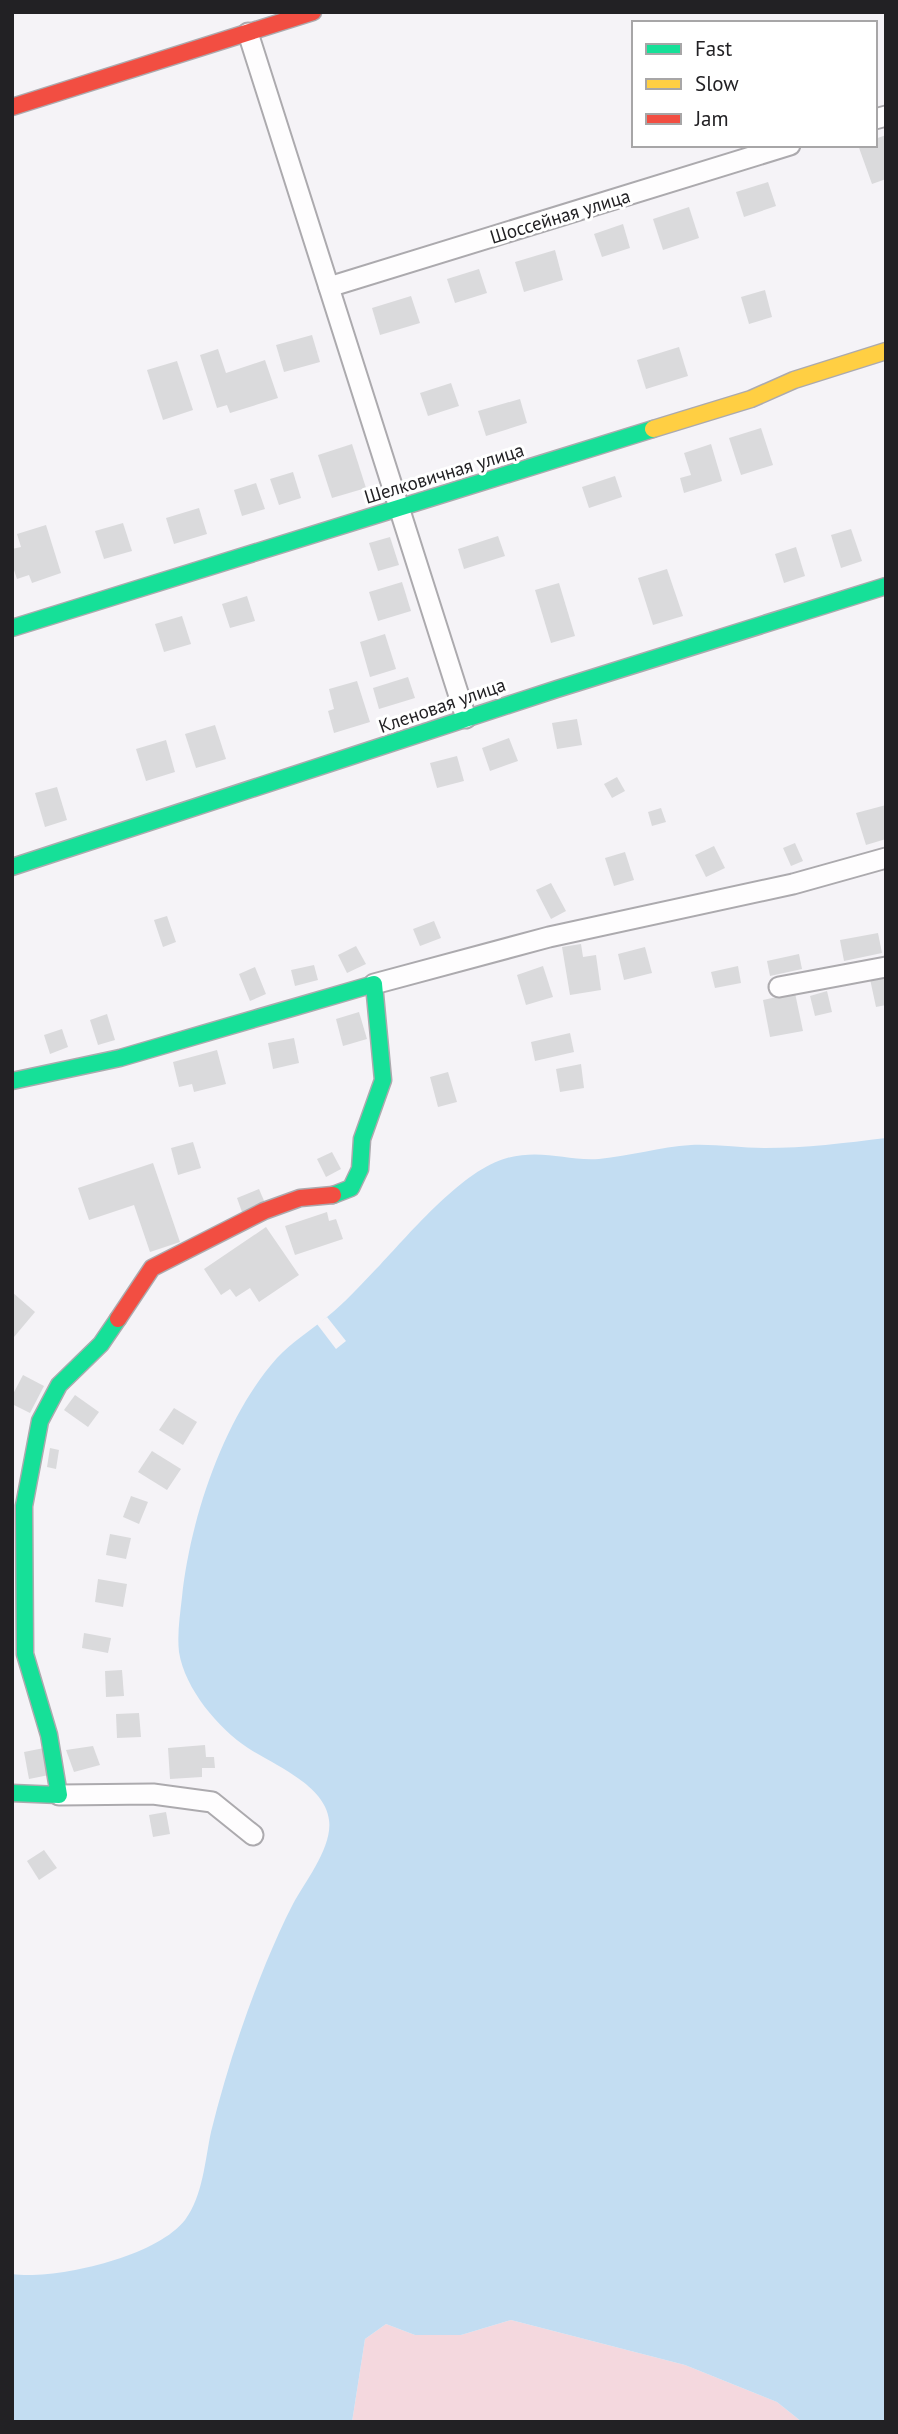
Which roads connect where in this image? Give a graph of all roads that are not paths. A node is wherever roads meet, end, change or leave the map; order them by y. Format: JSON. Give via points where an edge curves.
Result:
{"nodes":[{"id":1,"x":313,"y":12,"type":"edge"},
{"id":2,"x":248,"y":33,"type":"junction"},
{"id":3,"x":12,"y":107,"type":"edge"},
{"id":4,"x":783,"y":147,"type":"edge"},
{"id":5,"x":329,"y":286,"type":"junction"},
{"id":6,"x":886,"y":351,"type":"edge"},
{"id":7,"x":399,"y":508,"type":"junction"},
{"id":8,"x":886,"y":586,"type":"edge"},
{"id":9,"x":12,"y":628,"type":"edge"},
{"id":10,"x":466,"y":718,"type":"junction"},
{"id":11,"x":886,"y":858,"type":"edge"},
{"id":12,"x":12,"y":867,"type":"edge"},
{"id":13,"x":886,"y":967,"type":"edge"},
{"id":14,"x":374,"y":984,"type":"junction"},
{"id":15,"x":779,"y":987,"type":"dead end"},
{"id":16,"x":12,"y":1082,"type":"edge"},
{"id":17,"x":19,"y":1601,"type":"edge"},
{"id":18,"x":12,"y":1793,"type":"edge"},
{"id":19,"x":59,"y":1795,"type":"junction"},
{"id":20,"x":253,"y":1835,"type":"dead end"}],
"edges":[{"from":1,"to":2,"type":"street"},
{"from":2,"to":3,"type":"street"},
{"from":2,"to":5,"type":"street"},
{"from":4,"to":5,"type":"street","name":"Шоссейная улица"},
{"from":5,"to":7,"type":"street"},
{"from":6,"to":7,"type":"street","name":"Шелковичная улица","via":[[751,399]]},
{"from":7,"to":9,"type":"street","name":"Шелковичная улица"},
{"from":7,"to":10,"type":"street"},
{"from":8,"to":10,"type":"street","name":"Кленовая улица"},
{"from":10,"to":12,"type":"street","name":"Кленовая улица"},
{"from":11,"to":14,"type":"street","via":[[793,884],[549,937]]},
{"from":13,"to":15,"type":"street"},
{"from":14,"to":16,"type":"street","via":[[120,1058]]},
{"from":14,"to":17,"type":"street","via":[[383,1080],[362,1139],[360,1170],[351,1188],[264,1211],[152,1268],[101,1345],[59,1385],[40,1421],[24,1506]]},
{"from":17,"to":19,"type":"street","via":[[26,1654],[49,1735]]},
{"from":18,"to":19,"type":"street"},
{"from":19,"to":20,"type":"street","via":[[153,1794],[212,1802]]}]}
